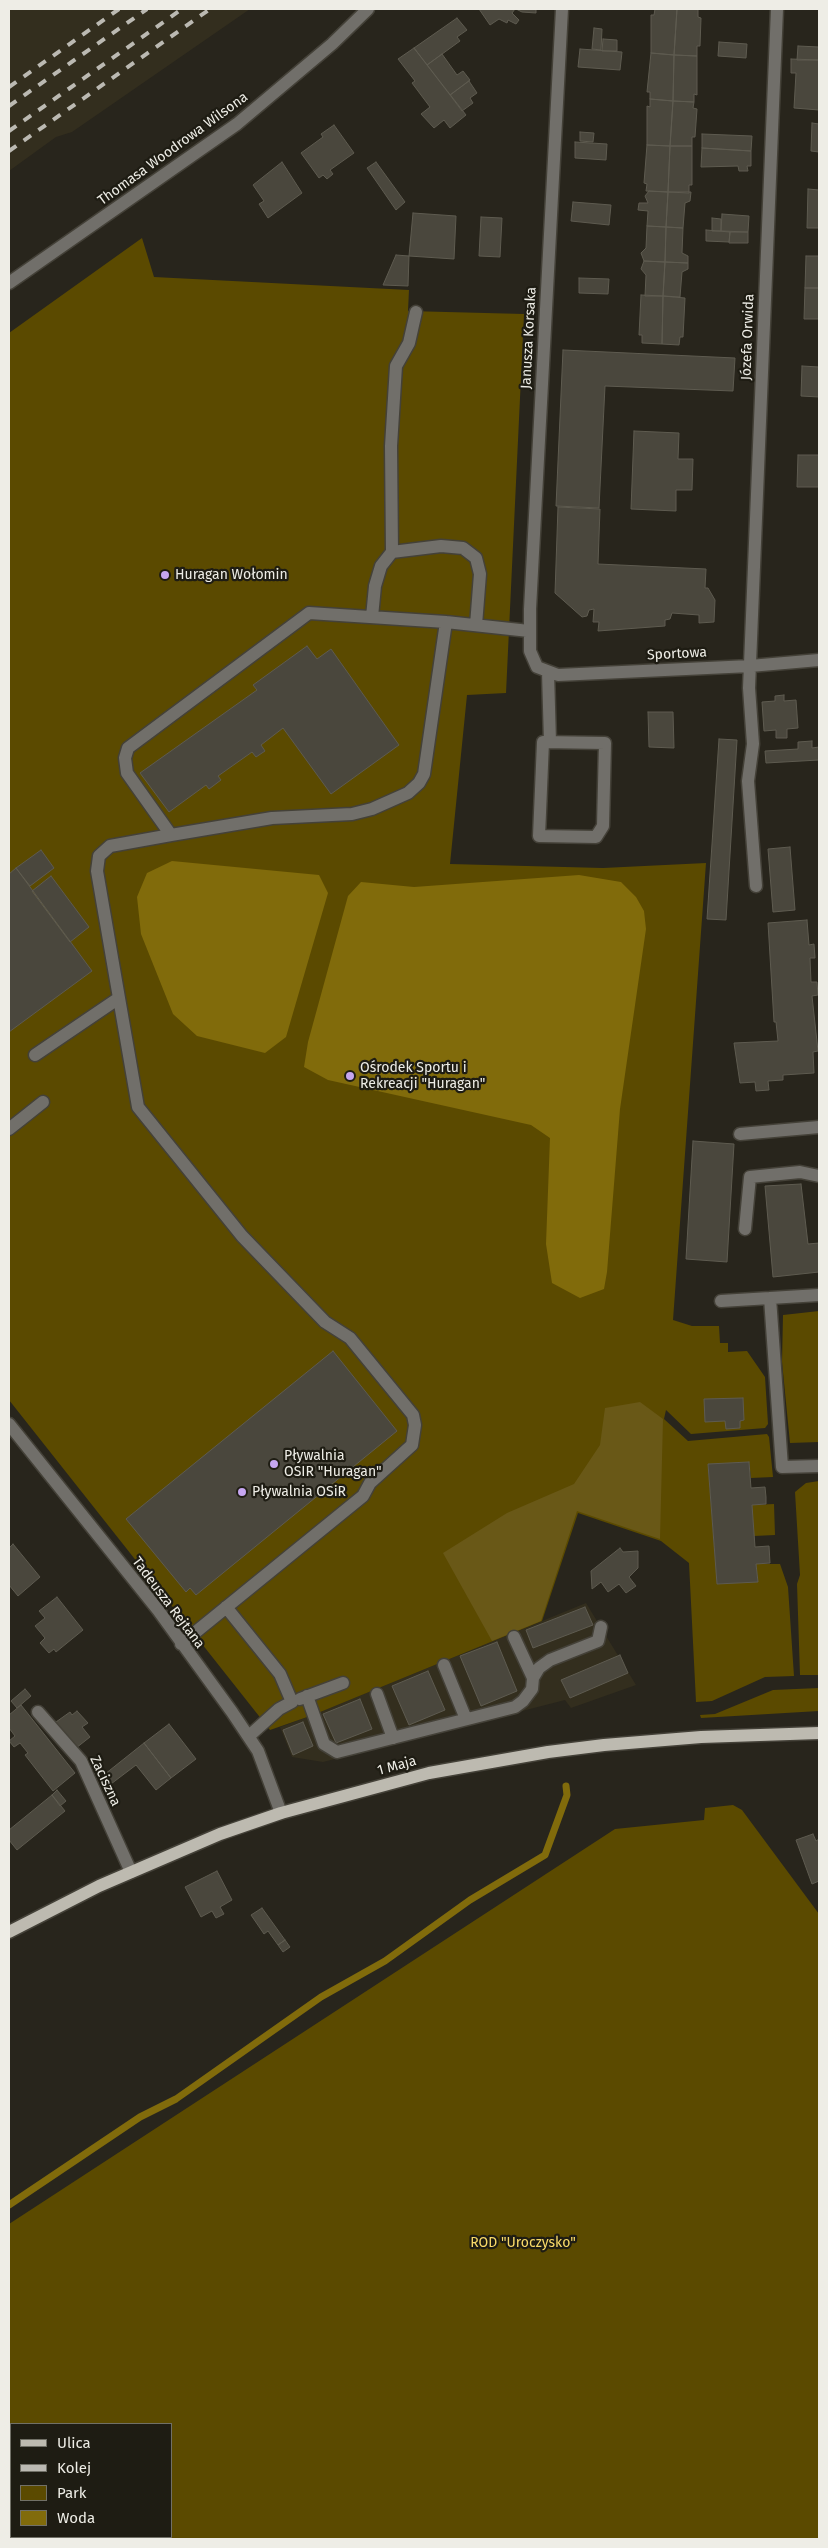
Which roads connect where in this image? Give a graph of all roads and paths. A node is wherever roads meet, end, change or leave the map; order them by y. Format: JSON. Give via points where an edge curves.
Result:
{"nodes":[{"id":1,"x":368,"y":9,"type":"edge"},
{"id":2,"x":562,"y":9,"type":"edge"},
{"id":3,"x":777,"y":9,"type":"edge"},
{"id":4,"x":9,"y":283,"type":"edge"},
{"id":5,"x":416,"y":312,"type":"dead end"},
{"id":6,"x":392,"y":552,"type":"junction"},
{"id":7,"x":372,"y":617,"type":"junction"},
{"id":8,"x":446,"y":622,"type":"junction"},
{"id":9,"x":476,"y":625,"type":"junction"},
{"id":10,"x":529,"y":631,"type":"junction"},
{"id":11,"x":819,"y":660,"type":"edge"},
{"id":12,"x":750,"y":666,"type":"junction"},
{"id":13,"x":542,"y":669,"type":"junction"},
{"id":14,"x":550,"y":742,"type":"junction"},
{"id":15,"x":171,"y":835,"type":"junction"},
{"id":16,"x":756,"y":886,"type":"dead end"},
{"id":17,"x":119,"y":998,"type":"junction"},
{"id":18,"x":35,"y":1056,"type":"dead end"},
{"id":19,"x":43,"y":1102,"type":"dead end"},
{"id":20,"x":819,"y":1127,"type":"edge"},
{"id":21,"x":9,"y":1129,"type":"edge"},
{"id":22,"x":740,"y":1134,"type":"dead end"},
{"id":23,"x":819,"y":1176,"type":"edge"},
{"id":24,"x":745,"y":1229,"type":"dead end"},
{"id":25,"x":819,"y":1295,"type":"edge"},
{"id":26,"x":770,"y":1298,"type":"junction"},
{"id":27,"x":721,"y":1301,"type":"dead end"},
{"id":28,"x":9,"y":1424,"type":"edge"},
{"id":29,"x":819,"y":1466,"type":"edge"},
{"id":30,"x":226,"y":1607,"type":"junction"},
{"id":31,"x":601,"y":1627,"type":"dead end"},
{"id":32,"x":514,"y":1637,"type":"dead end"},
{"id":33,"x":181,"y":1644,"type":"junction"},
{"id":34,"x":444,"y":1665,"type":"dead end"},
{"id":35,"x":533,"y":1678,"type":"junction"},
{"id":36,"x":343,"y":1683,"type":"dead end"},
{"id":37,"x":377,"y":1694,"type":"dead end"},
{"id":38,"x":306,"y":1696,"type":"junction"},
{"id":39,"x":292,"y":1702,"type":"junction"},
{"id":40,"x":38,"y":1712,"type":"dead end"},
{"id":41,"x":466,"y":1719,"type":"junction"},
{"id":42,"x":819,"y":1733,"type":"edge"},
{"id":43,"x":249,"y":1736,"type":"junction"},
{"id":44,"x":393,"y":1738,"type":"junction"},
{"id":45,"x":281,"y":1812,"type":"junction"},
{"id":46,"x":131,"y":1872,"type":"junction"},
{"id":47,"x":9,"y":1932,"type":"edge"}],
"edges":[{"from":1,"to":4,"type":"street","name":"Thomasa Woodrowa Wilsona","via":[[332,44],[237,124]]},
{"from":2,"to":10,"type":"street","name":"Janusza Korsaka"},
{"from":3,"to":12,"type":"street","name":"Józefa Orwida"},
{"from":5,"to":6,"type":"street","via":[[410,343],[396,366],[391,446]]},
{"from":6,"to":7,"type":"street","via":[[381,566]]},
{"from":6,"to":9,"type":"street","via":[[441,546],[463,548],[476,558],[480,574]]},
{"from":7,"to":8,"type":"street"},
{"from":7,"to":15,"type":"street","via":[[309,613],[128,748],[125,758],[127,773]]},
{"from":8,"to":9,"type":"street"},
{"from":8,"to":15,"type":"street","via":[[424,774],[419,784],[408,793],[352,814],[272,818]]},
{"from":9,"to":10,"type":"street"},
{"from":10,"to":13,"type":"street","name":"Janusza Korsaka","via":[[530,651]]},
{"from":11,"to":12,"type":"street","name":"Sportowa"},
{"from":12,"to":13,"type":"street","name":"Sportowa","via":[[558,675]]},
{"from":12,"to":16,"type":"street","name":"Józefa Orwida","via":[[753,744],[748,781]]},
{"from":13,"to":14,"type":"street","name":"Janusza Korsaka"},
{"from":14,"to":14,"type":"street","via":[[543,742],[539,836],[596,837],[603,826],[605,743]]},
{"from":15,"to":17,"type":"street","via":[[110,846],[98,856],[97,871]]},
{"from":17,"to":18,"type":"street"},
{"from":17,"to":30,"type":"street","via":[[138,1107],[242,1236],[325,1322],[350,1338],[413,1415],[416,1425],[412,1445],[370,1483],[363,1496]]},
{"from":19,"to":21,"type":"street"},
{"from":20,"to":22,"type":"street"},
{"from":23,"to":24,"type":"street","via":[[800,1172],[750,1177]]},
{"from":25,"to":26,"type":"street"},
{"from":26,"to":27,"type":"street"},
{"from":26,"to":29,"type":"street","via":[[782,1467]]},
{"from":28,"to":33,"type":"street","name":"Tadeusza Rejtana","via":[[158,1610]]},
{"from":30,"to":33,"type":"street"},
{"from":30,"to":39,"type":"street","via":[[280,1674]]},
{"from":31,"to":35,"type":"street","via":[[598,1641],[550,1660],[538,1668]]},
{"from":32,"to":35,"type":"street"},
{"from":33,"to":43,"type":"street","name":"Tadeusza Rejtana"},
{"from":34,"to":41,"type":"street"},
{"from":35,"to":41,"type":"street","via":[[532,1689],[515,1707]]},
{"from":36,"to":38,"type":"street"},
{"from":37,"to":44,"type":"street"},
{"from":38,"to":39,"type":"street"},
{"from":38,"to":44,"type":"street","via":[[324,1744],[329,1749],[337,1752]]},
{"from":39,"to":43,"type":"street"},
{"from":40,"to":46,"type":"street","name":"Zaciszna","via":[[81,1761]]},
{"from":41,"to":44,"type":"street"},
{"from":42,"to":45,"type":"main road","name":"1 Maja","via":[[701,1738],[548,1752],[429,1773]]},
{"from":43,"to":45,"type":"street","name":"Tadeusza Rejtana"},
{"from":45,"to":46,"type":"main road","name":"1 Maja"},
{"from":46,"to":47,"type":"main road","name":"1 Maja"}]}
